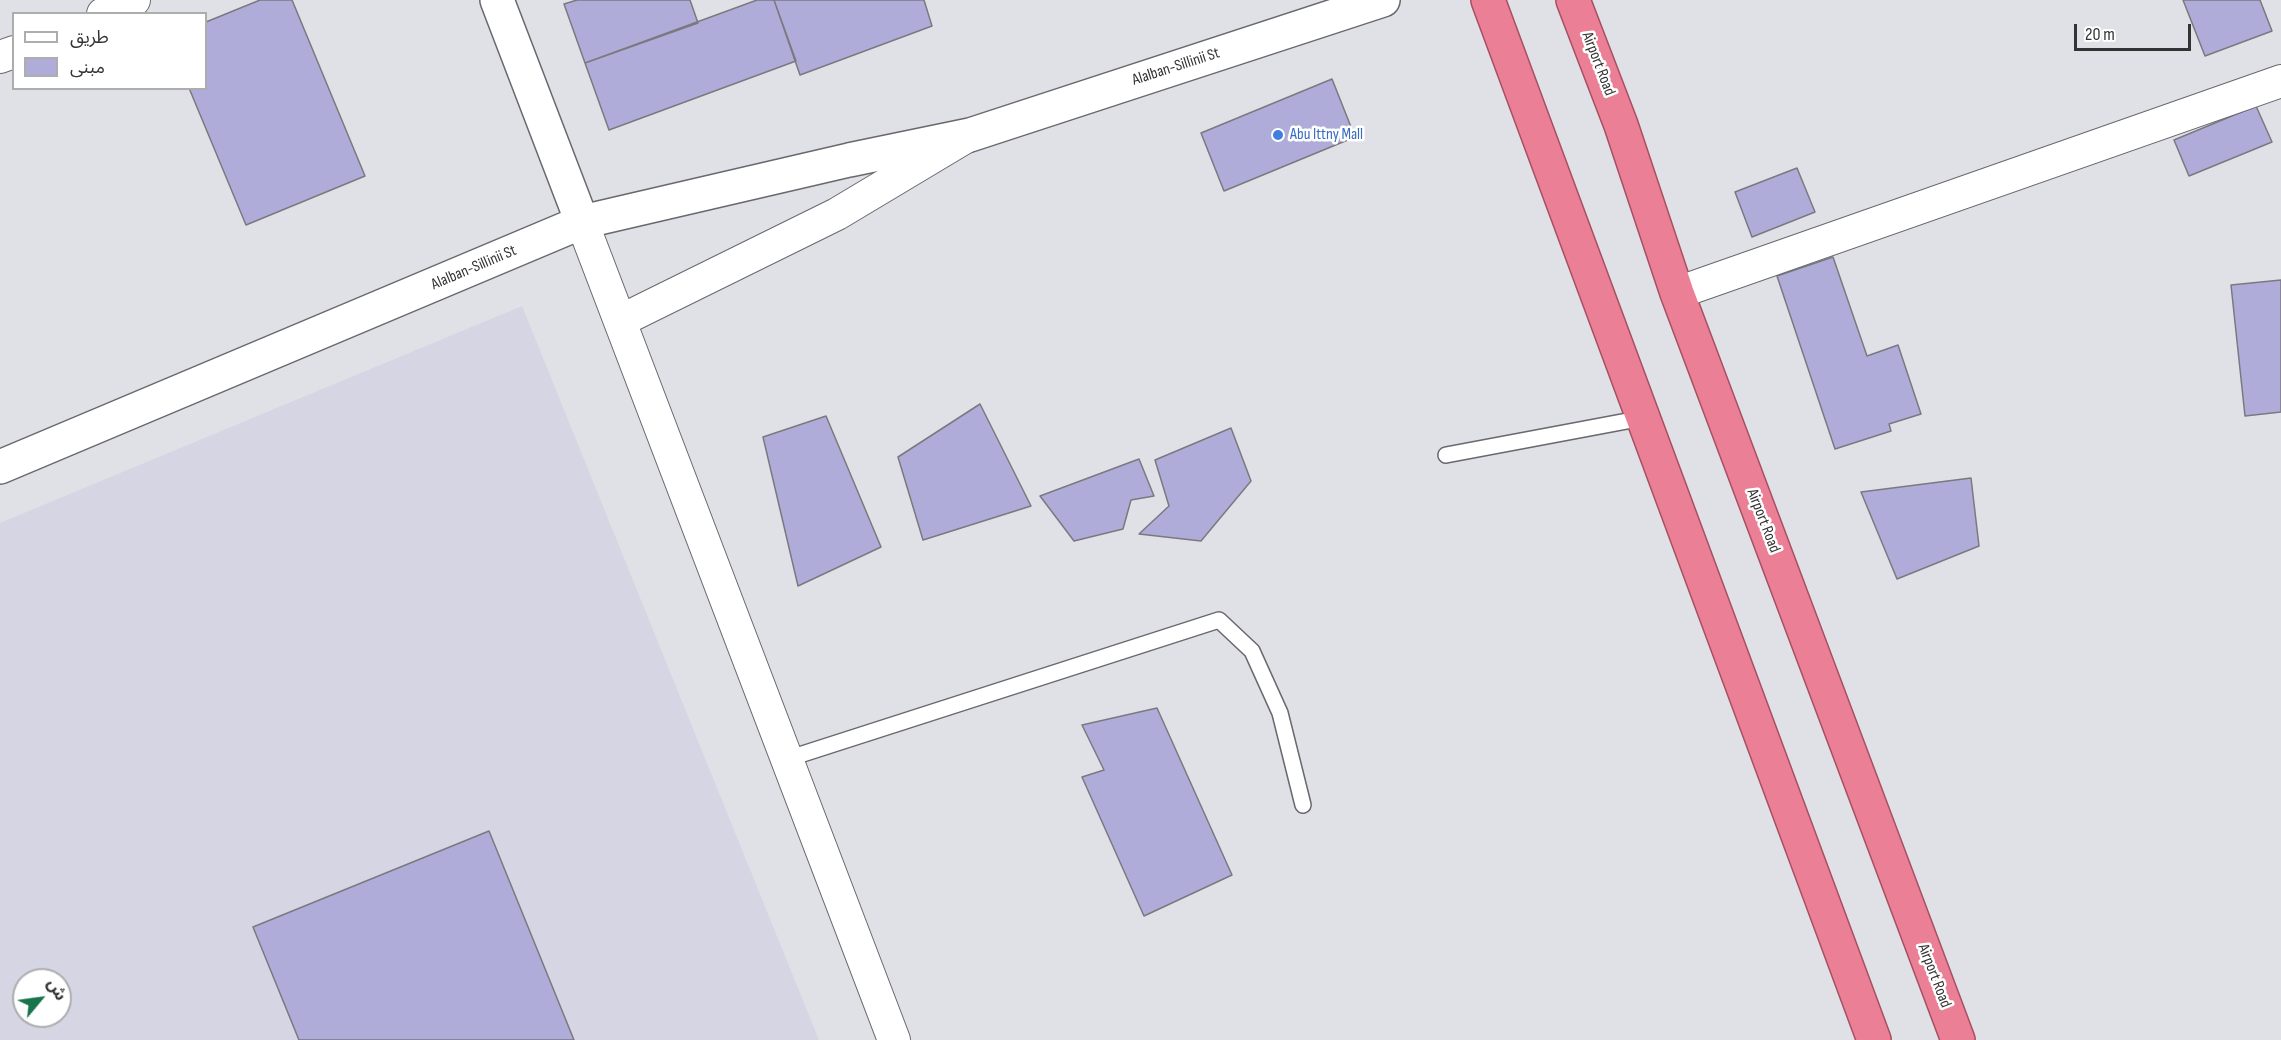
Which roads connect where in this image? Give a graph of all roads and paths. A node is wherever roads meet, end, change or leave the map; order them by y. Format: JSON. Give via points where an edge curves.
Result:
{"nodes":[{"id":1,"x":134,"y":0,"type":"edge"},
{"id":2,"x":497,"y":0,"type":"edge"},
{"id":3,"x":1383,"y":0,"type":"edge"},
{"id":4,"x":1488,"y":0,"type":"edge"},
{"id":5,"x":1573,"y":0,"type":"edge"},
{"id":6,"x":107,"y":12,"type":"edge"},
{"id":7,"x":2281,"y":81,"type":"edge"},
{"id":8,"x":970,"y":135,"type":"junction"},
{"id":9,"x":582,"y":222,"type":"junction"},
{"id":10,"x":1677,"y":293,"type":"junction"},
{"id":11,"x":620,"y":321,"type":"junction"},
{"id":12,"x":1643,"y":418,"type":"junction"},
{"id":13,"x":1446,"y":455,"type":"dead end"},
{"id":14,"x":0,"y":467,"type":"edge"},
{"id":15,"x":787,"y":759,"type":"junction"},
{"id":16,"x":1303,"y":805,"type":"dead end"},
{"id":17,"x":894,"y":1040,"type":"edge"},
{"id":18,"x":1874,"y":1040,"type":"edge"},
{"id":19,"x":1958,"y":1040,"type":"edge"}],
"edges":[{"from":1,"to":6,"type":"street"},
{"from":2,"to":9,"type":"street"},
{"from":3,"to":8,"type":"street","name":"Alalban-Sillinii St"},
{"from":4,"to":12,"type":"highway"},
{"from":5,"to":10,"type":"highway","name":"Airport Road","via":[[1621,125]]},
{"from":7,"to":10,"type":"street"},
{"from":8,"to":9,"type":"street","name":"Alalban-Sillinii St"},
{"from":8,"to":11,"type":"street","name":"Alalban-Sillinii St","via":[[837,214]]},
{"from":9,"to":11,"type":"street"},
{"from":9,"to":14,"type":"street","name":"Alalban-Sillinii St"},
{"from":10,"to":19,"type":"highway","name":"Airport Road"},
{"from":11,"to":15,"type":"street"},
{"from":12,"to":13,"type":"lane"},
{"from":12,"to":18,"type":"highway"},
{"from":15,"to":16,"type":"lane","via":[[1220,620],[1252,651],[1280,712]]},
{"from":15,"to":17,"type":"street"}]}
